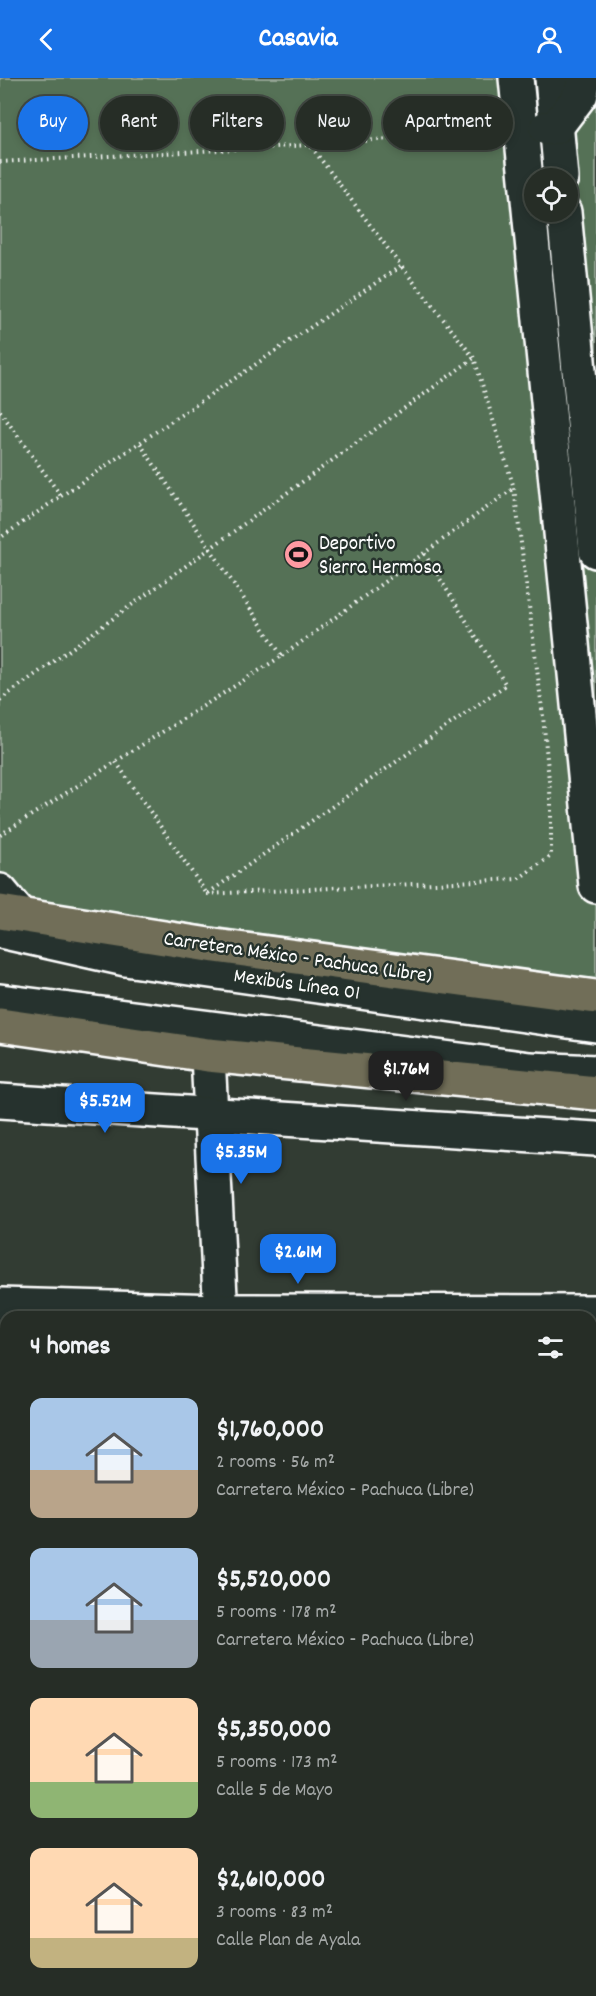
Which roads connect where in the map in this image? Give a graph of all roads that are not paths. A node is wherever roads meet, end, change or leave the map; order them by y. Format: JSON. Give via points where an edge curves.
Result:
{"nodes":[{"id":1,"x":516,"y":78,"type":"edge"},
{"id":2,"x":552,"y":78,"type":"edge"},
{"id":3,"x":584,"y":78,"type":"edge"},
{"id":4,"x":556,"y":127,"type":"junction"},
{"id":5,"x":521,"y":129,"type":"junction"},
{"id":6,"x":560,"y":168,"type":"edge"},
{"id":7,"x":565,"y":222,"type":"edge"},
{"id":8,"x":596,"y":551,"type":"edge"},
{"id":9,"x":596,"y":886,"type":"edge"},
{"id":10,"x":5,"y":912,"type":"edge"},
{"id":11,"x":596,"y":997,"type":"edge"},
{"id":12,"x":0,"y":1001,"type":"edge"},
{"id":13,"x":596,"y":1024,"type":"edge"},
{"id":14,"x":0,"y":1025,"type":"edge"},
{"id":15,"x":208,"y":1055,"type":"junction"},
{"id":16,"x":595,"y":1085,"type":"edge"},
{"id":17,"x":0,"y":1101,"type":"edge"},
{"id":18,"x":213,"y":1116,"type":"junction"},
{"id":19,"x":596,"y":1138,"type":"edge"},
{"id":20,"x":0,"y":1305,"type":"edge"},
{"id":21,"x":147,"y":1311,"type":"edge"},
{"id":22,"x":221,"y":1311,"type":"edge"}],
"edges":[{"from":1,"to":5,"type":"street"},
{"from":2,"to":4,"type":"street"},
{"from":3,"to":4,"type":"street","via":[[580,94]]},
{"from":4,"to":5,"type":"street"},
{"from":4,"to":6,"type":"street"},
{"from":5,"to":9,"type":"street"},
{"from":7,"to":8,"type":"street"},
{"from":10,"to":11,"type":"main road","name":"Carretera México - Pachuca (Libre)","via":[[215,946]]},
{"from":10,"to":13,"type":"street","name":"Mexibús Línea 01","via":[[23,934],[126,959]]},
{"from":12,"to":16,"type":"street","via":[[530,1068]]},
{"from":14,"to":15,"type":"main road"},
{"from":15,"to":16,"type":"main road"},
{"from":15,"to":18,"type":"street"},
{"from":17,"to":18,"type":"street"},
{"from":18,"to":19,"type":"street"},
{"from":18,"to":22,"type":"street"},
{"from":20,"to":21,"type":"street"}]}
